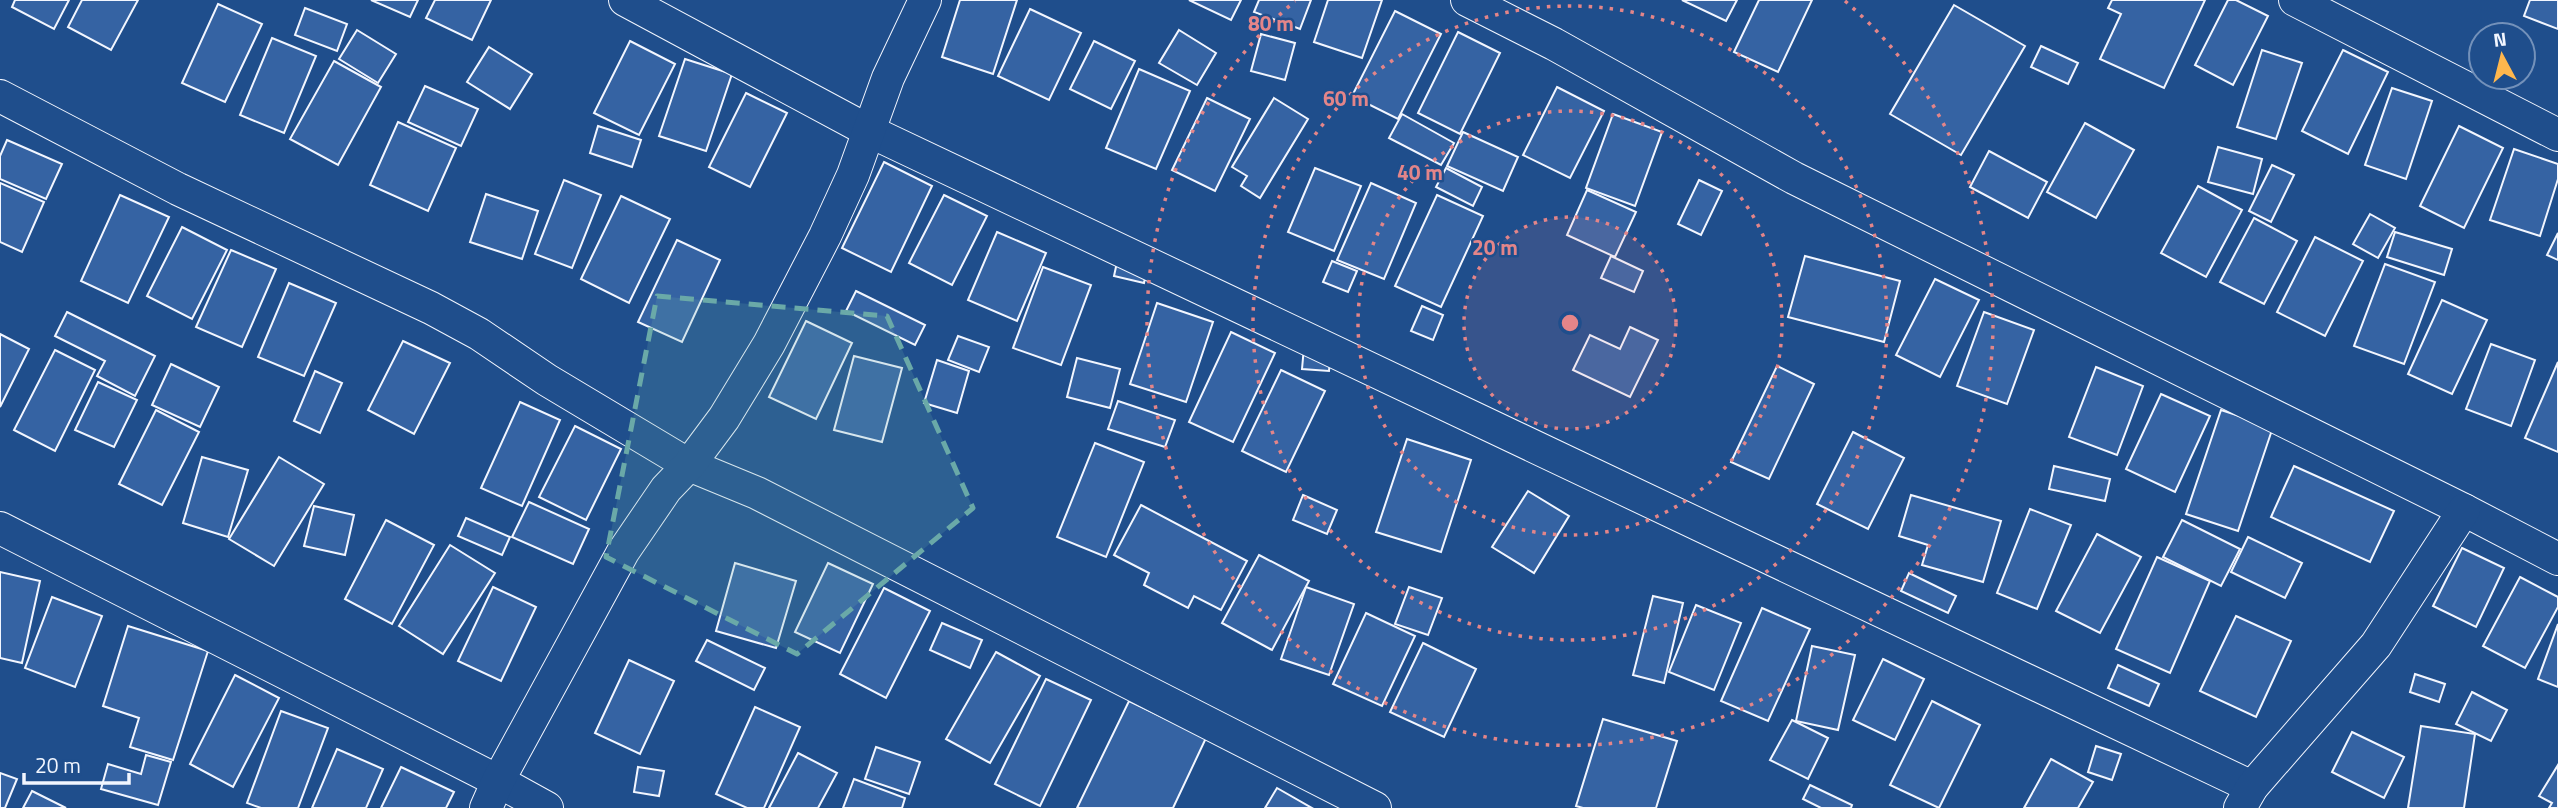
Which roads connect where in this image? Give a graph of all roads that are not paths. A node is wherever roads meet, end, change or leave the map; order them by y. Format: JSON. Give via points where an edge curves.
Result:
{"nodes":[{"id":1,"x":625,"y":0,"type":"edge"},
{"id":2,"x":925,"y":0,"type":"edge"},
{"id":3,"x":1467,"y":0,"type":"edge"},
{"id":4,"x":2295,"y":0,"type":"edge"},
{"id":5,"x":0,"y":96,"type":"edge"},
{"id":6,"x":869,"y":131,"type":"junction"},
{"id":7,"x":2558,"y":135,"type":"edge"},
{"id":8,"x":688,"y":465,"type":"junction"},
{"id":9,"x":2464,"y":510,"type":"junction"},
{"id":10,"x":0,"y":528,"type":"edge"},
{"id":11,"x":2558,"y":559,"type":"edge"},
{"id":12,"x":492,"y":794,"type":"edge"},
{"id":13,"x":2246,"y":797,"type":"edge"},
{"id":14,"x":547,"y":808,"type":"edge"},
{"id":15,"x":1375,"y":808,"type":"edge"}],
"edges":[{"from":1,"to":6,"type":"street"},
{"from":2,"to":6,"type":"street"},
{"from":3,"to":9,"type":"street","via":[[1794,177]]},
{"from":4,"to":7,"type":"street"},
{"from":5,"to":8,"type":"street","via":[[178,190],[431,308]]},
{"from":6,"to":8,"type":"street","via":[[825,236],[769,344],[724,418]]},
{"from":6,"to":13,"type":"street"},
{"from":8,"to":12,"type":"street","via":[[623,552]]},
{"from":8,"to":15,"type":"street","via":[[757,494]]},
{"from":9,"to":11,"type":"street"},
{"from":9,"to":13,"type":"street","via":[[2376,645]]},
{"from":10,"to":12,"type":"street"},
{"from":12,"to":14,"type":"street"}]}
